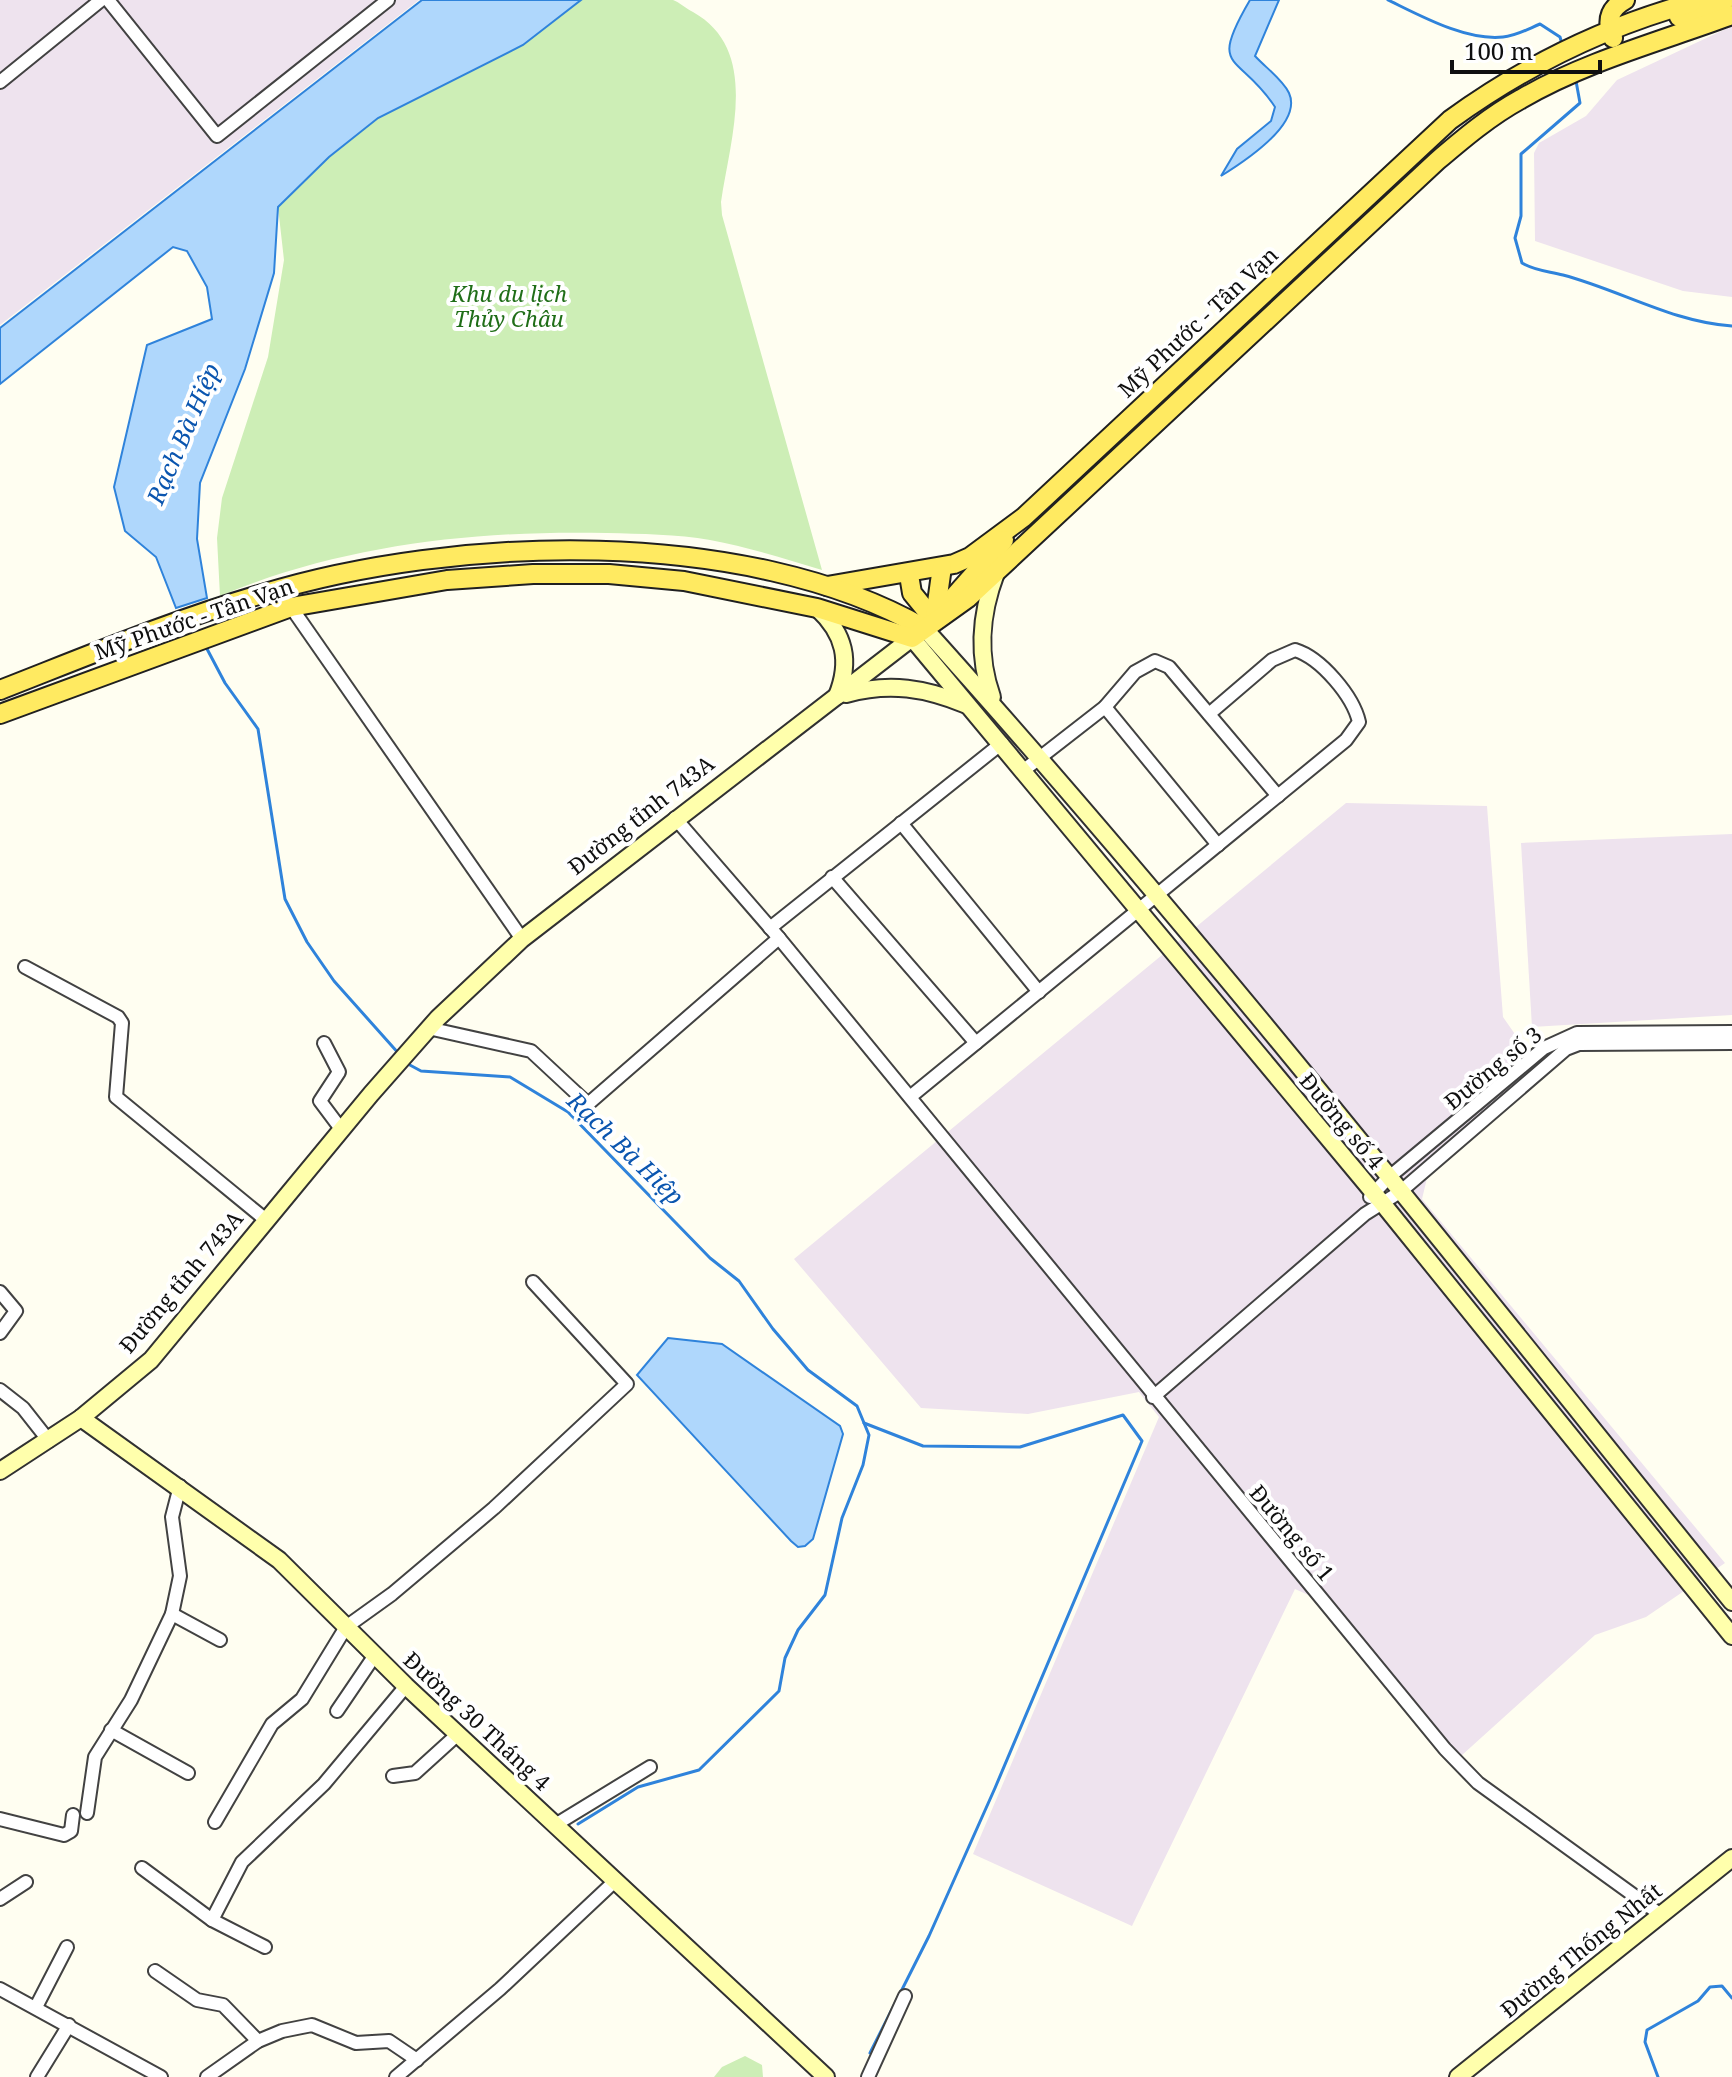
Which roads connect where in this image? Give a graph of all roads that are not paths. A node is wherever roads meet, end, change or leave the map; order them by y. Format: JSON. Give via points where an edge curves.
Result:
{"nodes":[{"id":1,"x":101,"y":0,"type":"edge"},
{"id":2,"x":108,"y":0,"type":"edge"},
{"id":3,"x":388,"y":0,"type":"edge"},
{"id":4,"x":1625,"y":0,"type":"edge"},
{"id":5,"x":1666,"y":0,"type":"edge"},
{"id":6,"x":1725,"y":0,"type":"edge"},
{"id":7,"x":1699,"y":6,"type":"junction"},
{"id":8,"x":1732,"y":15,"type":"edge"},
{"id":9,"x":1615,"y":41,"type":"junction"},
{"id":10,"x":0,"y":82,"type":"edge"},
{"id":11,"x":1024,"y":517,"type":"junction"},
{"id":12,"x":563,"y":549,"type":"junction"},
{"id":13,"x":942,"y":567,"type":"junction"},
{"id":14,"x":996,"y":573,"type":"junction"},
{"id":15,"x":562,"y":574,"type":"junction"},
{"id":16,"x":909,"y":575,"type":"junction"},
{"id":17,"x":827,"y":586,"type":"junction"},
{"id":18,"x":291,"y":607,"type":"junction"},
{"id":19,"x":817,"y":608,"type":"junction"},
{"id":20,"x":923,"y":629,"type":"junction"},
{"id":21,"x":0,"y":690,"type":"edge"},
{"id":22,"x":837,"y":696,"type":"junction"},
{"id":23,"x":970,"y":706,"type":"junction"},
{"id":24,"x":995,"y":706,"type":"junction"},
{"id":25,"x":1105,"y":707,"type":"junction"},
{"id":26,"x":0,"y":714,"type":"edge"},
{"id":27,"x":1209,"y":714,"type":"junction"},
{"id":28,"x":1002,"y":743,"type":"junction"},
{"id":29,"x":1039,"y":758,"type":"junction"},
{"id":30,"x":1024,"y":770,"type":"junction"},
{"id":31,"x":1278,"y":796,"type":"junction"},
{"id":32,"x":675,"y":818,"type":"junction"},
{"id":33,"x":901,"y":823,"type":"junction"},
{"id":34,"x":1218,"y":845,"type":"junction"},
{"id":35,"x":832,"y":877,"type":"junction"},
{"id":36,"x":1155,"y":896,"type":"junction"},
{"id":37,"x":1138,"y":911,"type":"junction"},
{"id":38,"x":774,"y":933,"type":"junction"},
{"id":39,"x":522,"y":939,"type":"junction"},
{"id":40,"x":25,"y":967,"type":"dead end"},
{"id":41,"x":1039,"y":992,"type":"junction"},
{"id":42,"x":428,"y":1028,"type":"junction"},
{"id":43,"x":1732,"y":1032,"type":"edge"},
{"id":44,"x":324,"y":1043,"type":"dead end"},
{"id":45,"x":976,"y":1043,"type":"junction"},
{"id":46,"x":1732,"y":1043,"type":"edge"},
{"id":47,"x":1563,"y":1044,"type":"junction"},
{"id":48,"x":910,"y":1097,"type":"junction"},
{"id":49,"x":320,"y":1101,"type":"junction"},
{"id":50,"x":311,"y":1113,"type":"dead end"},
{"id":51,"x":341,"y":1129,"type":"junction"},
{"id":52,"x":1388,"y":1178,"type":"junction"},
{"id":53,"x":1400,"y":1192,"type":"junction"},
{"id":54,"x":1378,"y":1198,"type":"junction"},
{"id":55,"x":266,"y":1220,"type":"junction"},
{"id":56,"x":533,"y":1282,"type":"dead end"},
{"id":57,"x":0,"y":1292,"type":"edge"},
{"id":58,"x":0,"y":1333,"type":"edge"},
{"id":59,"x":0,"y":1390,"type":"edge"},
{"id":60,"x":1153,"y":1397,"type":"junction"},
{"id":61,"x":81,"y":1418,"type":"junction"},
{"id":62,"x":49,"y":1441,"type":"junction"},
{"id":63,"x":0,"y":1471,"type":"edge"},
{"id":64,"x":180,"y":1486,"type":"junction"},
{"id":65,"x":1732,"y":1602,"type":"edge"},
{"id":66,"x":172,"y":1614,"type":"junction"},
{"id":67,"x":346,"y":1627,"type":"junction"},
{"id":68,"x":1732,"y":1636,"type":"edge"},
{"id":69,"x":220,"y":1640,"type":"dead end"},
{"id":70,"x":375,"y":1655,"type":"junction"},
{"id":71,"x":406,"y":1686,"type":"junction"},
{"id":72,"x":337,"y":1711,"type":"dead end"},
{"id":73,"x":111,"y":1730,"type":"junction"},
{"id":74,"x":458,"y":1734,"type":"junction"},
{"id":75,"x":650,"y":1767,"type":"dead end"},
{"id":76,"x":188,"y":1773,"type":"dead end"},
{"id":77,"x":393,"y":1776,"type":"dead end"},
{"id":78,"x":87,"y":1813,"type":"dead end"},
{"id":79,"x":73,"y":1815,"type":"dead end"},
{"id":80,"x":0,"y":1819,"type":"edge"},
{"id":81,"x":215,"y":1822,"type":"dead end"},
{"id":82,"x":555,"y":1825,"type":"junction"},
{"id":83,"x":1732,"y":1858,"type":"edge"},
{"id":84,"x":142,"y":1868,"type":"dead end"},
{"id":85,"x":615,"y":1881,"type":"junction"},
{"id":86,"x":26,"y":1882,"type":"dead end"},
{"id":87,"x":0,"y":1899,"type":"edge"},
{"id":88,"x":1661,"y":1915,"type":"junction"},
{"id":89,"x":212,"y":1920,"type":"junction"},
{"id":90,"x":67,"y":1947,"type":"dead end"},
{"id":91,"x":265,"y":1947,"type":"dead end"},
{"id":92,"x":155,"y":1971,"type":"dead end"},
{"id":93,"x":0,"y":1989,"type":"edge"},
{"id":94,"x":905,"y":1996,"type":"dead end"},
{"id":95,"x":36,"y":2007,"type":"junction"},
{"id":96,"x":69,"y":2025,"type":"junction"},
{"id":97,"x":258,"y":2041,"type":"junction"},
{"id":98,"x":417,"y":2060,"type":"junction"},
{"id":99,"x":37,"y":2077,"type":"edge"},
{"id":100,"x":161,"y":2077,"type":"edge"},
{"id":101,"x":207,"y":2077,"type":"edge"},
{"id":102,"x":396,"y":2077,"type":"edge"},
{"id":103,"x":826,"y":2077,"type":"edge"},
{"id":104,"x":868,"y":2077,"type":"edge"},
{"id":105,"x":1458,"y":2077,"type":"edge"}],
"edges":[{"from":1,"to":10,"type":"street"},
{"from":2,"to":3,"type":"street","via":[[217,136]]},
{"from":4,"to":9,"type":"main road","via":[[1613,8]]},
{"from":5,"to":7,"type":"main road"},
{"from":6,"to":7,"type":"main road","name":"Mỹ Phước - Tân Vạn"},
{"from":7,"to":9,"type":"main road","name":"Mỹ Phước - Tân Vạn"},
{"from":8,"to":9,"type":"main road","name":"Mỹ Phước - Tân Vạn"},
{"from":9,"to":11,"type":"main road","name":"Mỹ Phước - Tân Vạn","via":[[1580,45],[1545,61],[1450,120]]},
{"from":9,"to":14,"type":"main road","name":"Mỹ Phước - Tân Vạn","via":[[1583,70],[1501,110],[1437,161]]},
{"from":11,"to":13,"type":"main road","name":"Mỹ Phước - Tân Vạn","via":[[970,557]]},
{"from":11,"to":20,"type":"main road","name":"Đường tỉnh 743A","via":[[948,593]]},
{"from":12,"to":15,"type":"main road"},
{"from":12,"to":17,"type":"main road","name":"Mỹ Phước - Tân Vạn","via":[[708,559]]},
{"from":12,"to":21,"type":"main road","name":"Mỹ Phước - Tân Vạn","via":[[413,563],[278,590]]},
{"from":13,"to":16,"type":"main road","name":"Mỹ Phước - Tân Vạn"},
{"from":13,"to":20,"type":"main road"},
{"from":14,"to":20,"type":"main road"},
{"from":14,"to":24,"type":"street","via":[[981,640]]},
{"from":15,"to":18,"type":"main road","name":"Mỹ Phước - Tân Vạn","via":[[447,580]]},
{"from":15,"to":19,"type":"main road","name":"Mỹ Phước - Tân Vạn","via":[[684,581]]},
{"from":16,"to":17,"type":"main road","name":"Mỹ Phước - Tân Vạn"},
{"from":16,"to":20,"type":"main road"},
{"from":17,"to":20,"type":"main road","name":"Mỹ Phước - Tân Vạn","via":[[872,600]]},
{"from":18,"to":26,"type":"main road","name":"Mỹ Phước - Tân Vạn"},
{"from":18,"to":39,"type":"street"},
{"from":19,"to":20,"type":"main road","name":"Mỹ Phước - Tân Vạn"},
{"from":19,"to":22,"type":"street","via":[[843,642],[845,673]]},
{"from":20,"to":22,"type":"street","name":"Đường tỉnh 743A"},
{"from":20,"to":23,"type":"street","name":"Đường số 4"},
{"from":20,"to":24,"type":"street","name":"Đường số 4"},
{"from":22,"to":23,"type":"street","via":[[892,686],[937,693]]},
{"from":22,"to":32,"type":"street","name":"Đường tỉnh 743A"},
{"from":23,"to":28,"type":"street","name":"Đường số 4"},
{"from":24,"to":29,"type":"street","name":"Đường số 4"},
{"from":25,"to":27,"type":"street","via":[[1135,672],[1155,661],[1169,667]]},
{"from":25,"to":29,"type":"street"},
{"from":25,"to":34,"type":"street"},
{"from":27,"to":31,"type":"street"},
{"from":27,"to":31,"type":"street","via":[[1272,660],[1295,650],[1314,659],[1356,708],[1359,722],[1346,740]]},
{"from":28,"to":30,"type":"street","name":"Đường số 4"},
{"from":28,"to":33,"type":"street"},
{"from":29,"to":30,"type":"street"},
{"from":29,"to":36,"type":"street","name":"Đường số 4"},
{"from":30,"to":37,"type":"street","name":"Đường số 4"},
{"from":31,"to":34,"type":"street"},
{"from":32,"to":38,"type":"street","name":"Đường số 1"},
{"from":32,"to":39,"type":"street","name":"Đường tỉnh 743A"},
{"from":33,"to":35,"type":"street"},
{"from":33,"to":41,"type":"street"},
{"from":34,"to":36,"type":"street"},
{"from":35,"to":38,"type":"street"},
{"from":35,"to":45,"type":"street"},
{"from":36,"to":37,"type":"street"},
{"from":36,"to":52,"type":"street","name":"Đường số 4"},
{"from":37,"to":41,"type":"street"},
{"from":37,"to":54,"type":"street","name":"Đường số 4"},
{"from":38,"to":42,"type":"street","via":[[588,1104],[531,1051]]},
{"from":38,"to":48,"type":"street","name":"Đường số 1"},
{"from":39,"to":42,"type":"street","name":"Đường tỉnh 743A"},
{"from":40,"to":55,"type":"street","via":[[118,1017],[122,1023],[116,1097]]},
{"from":41,"to":45,"type":"street"},
{"from":42,"to":51,"type":"street","name":"Đường tỉnh 743A"},
{"from":43,"to":47,"type":"street","name":"Đường số 3","via":[[1577,1033]]},
{"from":44,"to":49,"type":"street","via":[[339,1072]]},
{"from":45,"to":48,"type":"street"},
{"from":46,"to":47,"type":"street","name":"Đường số 3"},
{"from":47,"to":52,"type":"street","name":"Đường số 3","via":[[1544,1048]]},
{"from":47,"to":53,"type":"street","name":"Đường số 3"},
{"from":48,"to":60,"type":"street","name":"Đường số 1"},
{"from":49,"to":50,"type":"street"},
{"from":49,"to":51,"type":"street"},
{"from":51,"to":55,"type":"street","name":"Đường tỉnh 743A"},
{"from":52,"to":53,"type":"street","name":"Đường số 4"},
{"from":52,"to":54,"type":"street","name":"Đường số 3"},
{"from":53,"to":54,"type":"street","name":"Đường số 3"},
{"from":53,"to":65,"type":"street","name":"Đường số 4"},
{"from":54,"to":60,"type":"street"},
{"from":54,"to":68,"type":"street","name":"Đường số 4"},
{"from":55,"to":61,"type":"street","name":"Đường tỉnh 743A","via":[[151,1360]]},
{"from":56,"to":67,"type":"street","via":[[627,1384],[494,1508]]},
{"from":57,"to":58,"type":"street","via":[[16,1311]]},
{"from":59,"to":62,"type":"street","via":[[23,1408]]},
{"from":60,"to":88,"type":"street","name":"Đường số 1","via":[[1478,1783]]},
{"from":61,"to":62,"type":"street","name":"Đường tỉnh 743A"},
{"from":61,"to":64,"type":"street","name":"Đường 30 Tháng 4"},
{"from":62,"to":63,"type":"street","name":"Đường tỉnh 743A"},
{"from":64,"to":66,"type":"street","via":[[172,1517],[180,1576]]},
{"from":64,"to":67,"type":"street","name":"Đường 30 Tháng 4","via":[[279,1560]]},
{"from":66,"to":69,"type":"street"},
{"from":66,"to":73,"type":"street"},
{"from":67,"to":70,"type":"street","name":"Đường 30 Tháng 4"},
{"from":67,"to":81,"type":"street","via":[[302,1699],[272,1724]]},
{"from":70,"to":71,"type":"street","name":"Đường 30 Tháng 4"},
{"from":70,"to":72,"type":"street"},
{"from":71,"to":74,"type":"street","name":"Đường 30 Tháng 4"},
{"from":71,"to":89,"type":"street","via":[[324,1784],[242,1862]]},
{"from":73,"to":76,"type":"street"},
{"from":73,"to":78,"type":"street","via":[[95,1757]]},
{"from":74,"to":77,"type":"street","via":[[415,1773]]},
{"from":74,"to":82,"type":"street","name":"Đường 30 Tháng 4"},
{"from":75,"to":82,"type":"street"},
{"from":79,"to":80,"type":"street","via":[[71,1831],[64,1835]]},
{"from":82,"to":85,"type":"street","name":"Đường 30 Tháng 4"},
{"from":83,"to":88,"type":"street","name":"Đường Thống Nhất"},
{"from":84,"to":89,"type":"street"},
{"from":85,"to":98,"type":"street"},
{"from":85,"to":103,"type":"street","name":"Đường 30 Tháng 4"},
{"from":86,"to":87,"type":"street"},
{"from":88,"to":105,"type":"street","name":"Đường Thống Nhất"},
{"from":89,"to":91,"type":"street"},
{"from":90,"to":95,"type":"street"},
{"from":92,"to":97,"type":"street","via":[[197,2000],[223,2005]]},
{"from":93,"to":95,"type":"street"},
{"from":94,"to":104,"type":"street"},
{"from":95,"to":96,"type":"street"},
{"from":96,"to":99,"type":"street"},
{"from":96,"to":100,"type":"street"},
{"from":97,"to":98,"type":"street","via":[[312,2025],[356,2043],[389,2041]]},
{"from":97,"to":101,"type":"street"},
{"from":98,"to":102,"type":"street"}]}
